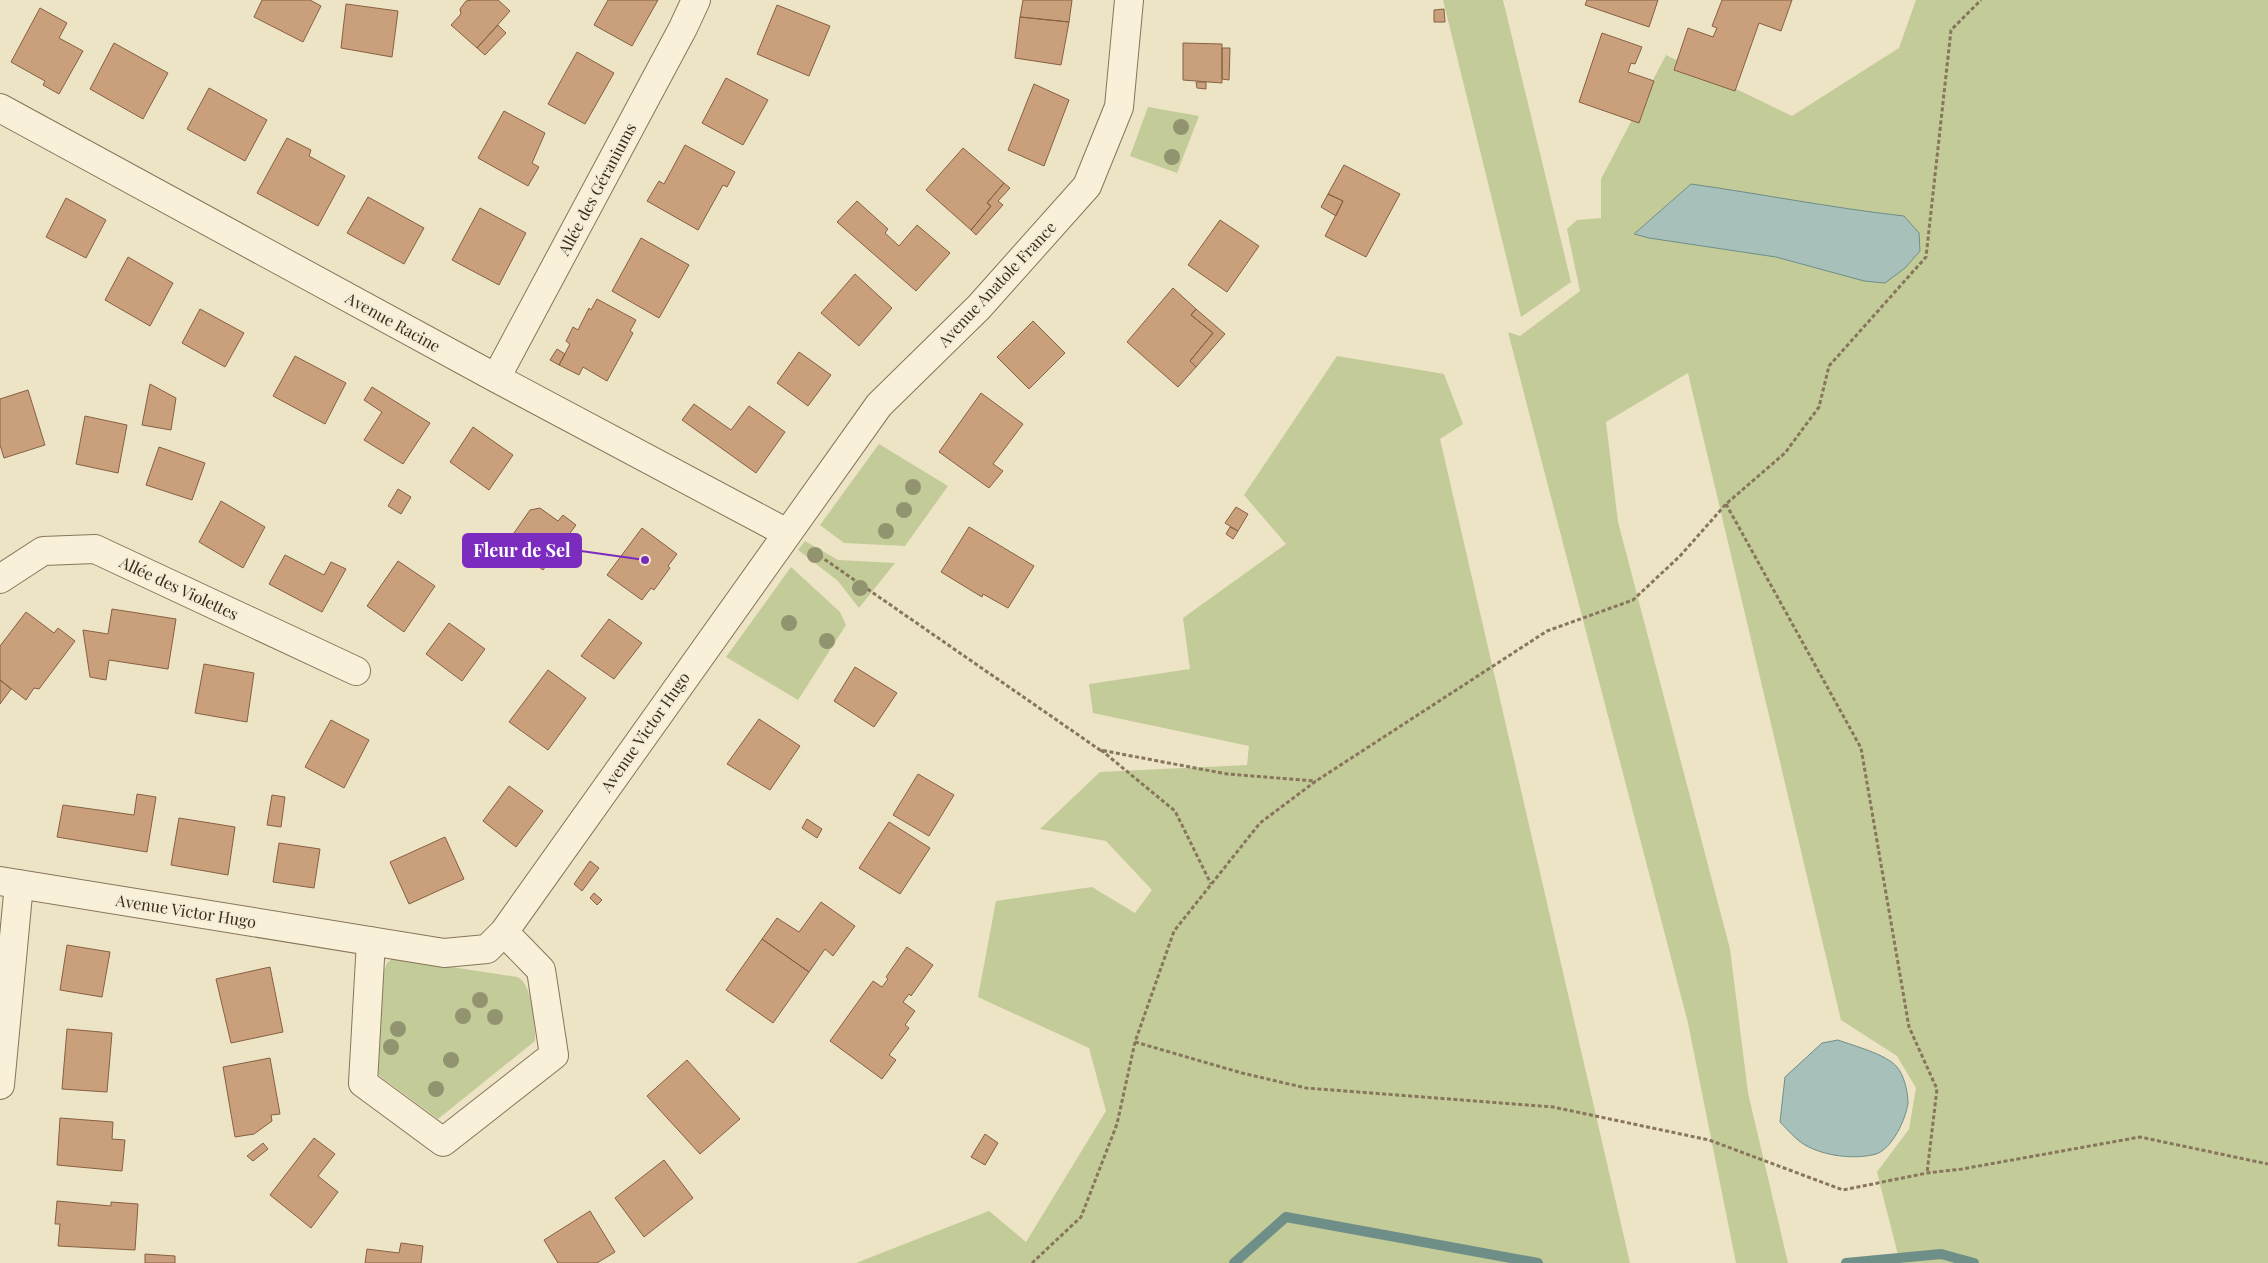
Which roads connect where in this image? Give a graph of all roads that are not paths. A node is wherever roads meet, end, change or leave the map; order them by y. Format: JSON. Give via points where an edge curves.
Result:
{"nodes":[{"id":1,"x":696,"y":0,"type":"edge"},
{"id":2,"x":1129,"y":0,"type":"edge"},
{"id":3,"x":0,"y":108,"type":"edge"},
{"id":4,"x":496,"y":378,"type":"junction"},
{"id":5,"x":786,"y":533,"type":"junction"},
{"id":6,"x":0,"y":579,"type":"edge"},
{"id":7,"x":356,"y":671,"type":"dead end"},
{"id":8,"x":9,"y":883,"type":"edge"},
{"id":9,"x":504,"y":932,"type":"junction"},
{"id":10,"x":371,"y":940,"type":"junction"},
{"id":11,"x":0,"y":1085,"type":"edge"}],
"edges":[{"from":1,"to":4,"type":"street","name":"Allée des Géraniums"},
{"from":2,"to":5,"type":"street","name":"Avenue Anatole France","via":[[1119,107],[1087,186],[979,307],[879,405]]},
{"from":3,"to":4,"type":"street","name":"Avenue Racine"},
{"from":4,"to":5,"type":"street","name":"Avenue Racine"},
{"from":5,"to":9,"type":"street","name":"Avenue Victor Hugo"},
{"from":6,"to":7,"type":"street","name":"Allée des Violettes","via":[[43,551],[95,548]]},
{"from":8,"to":10,"type":"street","name":"Avenue Victor Hugo"},
{"from":8,"to":11,"type":"street"},
{"from":9,"to":10,"type":"street","name":"Avenue Victor Hugo","via":[[487,948],[444,954]]},
{"from":9,"to":10,"type":"street","via":[[541,970],[554,1054],[444,1142],[363,1083]]}]}
